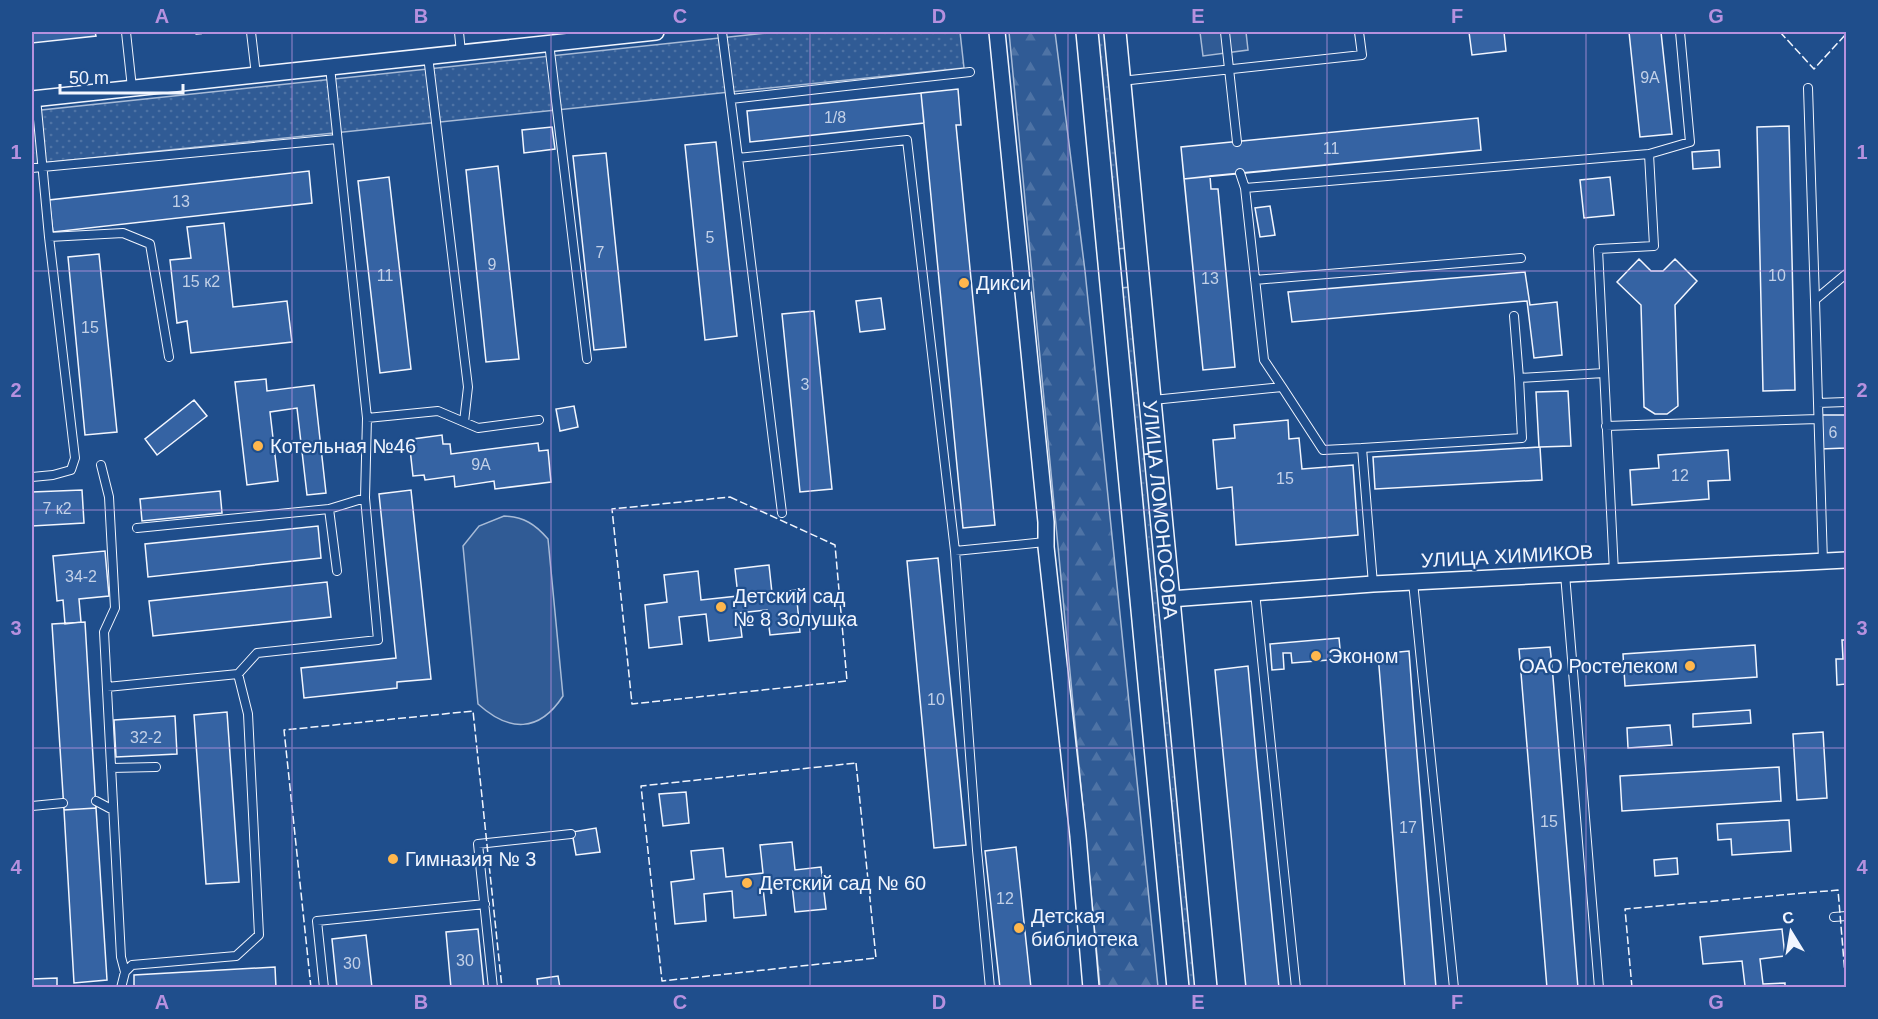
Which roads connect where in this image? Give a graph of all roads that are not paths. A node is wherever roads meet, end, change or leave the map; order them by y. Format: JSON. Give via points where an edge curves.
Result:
{"nodes":[{"id":1,"x":126,"y":32,"type":"edge"},
{"id":2,"x":251,"y":32,"type":"edge"},
{"id":3,"x":459,"y":32,"type":"edge"},
{"id":4,"x":656,"y":32,"type":"edge"},
{"id":5,"x":722,"y":32,"type":"edge"},
{"id":6,"x":997,"y":32,"type":"edge"},
{"id":7,"x":1087,"y":32,"type":"edge"},
{"id":8,"x":1115,"y":32,"type":"edge"},
{"id":9,"x":1225,"y":32,"type":"edge"},
{"id":10,"x":1359,"y":32,"type":"edge"},
{"id":11,"x":1680,"y":32,"type":"edge"},
{"id":12,"x":594,"y":35,"type":"edge"},
{"id":13,"x":549,"y":44,"type":"junction"},
{"id":14,"x":461,"y":53,"type":"junction"},
{"id":15,"x":428,"y":56,"type":"junction"},
{"id":16,"x":330,"y":67,"type":"junction"},
{"id":17,"x":1229,"y":69,"type":"junction"},
{"id":18,"x":970,"y":72,"type":"dead end"},
{"id":19,"x":256,"y":75,"type":"junction"},
{"id":20,"x":1120,"y":81,"type":"junction"},
{"id":21,"x":132,"y":88,"type":"junction"},
{"id":22,"x":1808,"y":88,"type":"dead end"},
{"id":23,"x":34,"y":98,"type":"edge"},
{"id":24,"x":731,"y":99,"type":"junction"},
{"id":25,"x":337,"y":138,"type":"junction"},
{"id":26,"x":1237,"y":142,"type":"dead end"},
{"id":27,"x":1649,"y":154,"type":"junction"},
{"id":28,"x":738,"y":158,"type":"junction"},
{"id":29,"x":41,"y":167,"type":"junction"},
{"id":30,"x":32,"y":168,"type":"edge"},
{"id":31,"x":1240,"y":173,"type":"dead end"},
{"id":32,"x":1245,"y":188,"type":"junction"},
{"id":33,"x":49,"y":237,"type":"junction"},
{"id":34,"x":1521,"y":258,"type":"dead end"},
{"id":35,"x":1137,"y":267,"type":"junction"},
{"id":36,"x":1110,"y":269,"type":"junction"},
{"id":37,"x":1846,"y":274,"type":"edge"},
{"id":38,"x":1255,"y":280,"type":"junction"},
{"id":39,"x":1815,"y":300,"type":"junction"},
{"id":40,"x":1514,"y":316,"type":"dead end"},
{"id":41,"x":169,"y":357,"type":"dead end"},
{"id":42,"x":586,"y":359,"type":"dead end"},
{"id":43,"x":1604,"y":373,"type":"junction"},
{"id":44,"x":1519,"y":378,"type":"junction"},
{"id":45,"x":1282,"y":387,"type":"junction"},
{"id":46,"x":1150,"y":400,"type":"junction"},
{"id":47,"x":1846,"y":402,"type":"edge"},
{"id":48,"x":1818,"y":403,"type":"junction"},
{"id":49,"x":367,"y":418,"type":"junction"},
{"id":50,"x":1818,"y":419,"type":"junction"},
{"id":51,"x":539,"y":420,"type":"dead end"},
{"id":52,"x":464,"y":422,"type":"junction"},
{"id":53,"x":1606,"y":426,"type":"junction"},
{"id":54,"x":1362,"y":448,"type":"junction"},
{"id":55,"x":101,"y":465,"type":"dead end"},
{"id":56,"x":32,"y":477,"type":"edge"},
{"id":57,"x":365,"y":498,"type":"junction"},
{"id":58,"x":329,"y":509,"type":"junction"},
{"id":59,"x":782,"y":513,"type":"dead end"},
{"id":60,"x":137,"y":528,"type":"dead end"},
{"id":61,"x":1046,"y":542,"type":"junction"},
{"id":62,"x":955,"y":551,"type":"junction"},
{"id":63,"x":1846,"y":560,"type":"edge"},
{"id":64,"x":1823,"y":562,"type":"junction"},
{"id":65,"x":337,"y":571,"type":"dead end"},
{"id":66,"x":1614,"y":572,"type":"junction"},
{"id":67,"x":1565,"y":574,"type":"junction"},
{"id":68,"x":1413,"y":582,"type":"junction"},
{"id":69,"x":1373,"y":584,"type":"junction"},
{"id":70,"x":1255,"y":592,"type":"junction"},
{"id":71,"x":1170,"y":599,"type":"junction"},
{"id":72,"x":238,"y":674,"type":"junction"},
{"id":73,"x":107,"y":687,"type":"junction"},
{"id":74,"x":156,"y":767,"type":"dead end"},
{"id":75,"x":111,"y":768,"type":"junction"},
{"id":76,"x":96,"y":801,"type":"dead end"},
{"id":77,"x":63,"y":803,"type":"dead end"},
{"id":78,"x":32,"y":806,"type":"edge"},
{"id":79,"x":112,"y":810,"type":"junction"},
{"id":80,"x":571,"y":834,"type":"dead end"},
{"id":81,"x":485,"y":904,"type":"junction"},
{"id":82,"x":1846,"y":916,"type":"edge"},
{"id":83,"x":1834,"y":917,"type":"dead end"},
{"id":84,"x":125,"y":972,"type":"junction"},
{"id":85,"x":121,"y":987,"type":"edge"},
{"id":86,"x":324,"y":987,"type":"edge"},
{"id":87,"x":493,"y":987,"type":"edge"},
{"id":88,"x":990,"y":987,"type":"edge"},
{"id":89,"x":1091,"y":987,"type":"edge"},
{"id":90,"x":1178,"y":987,"type":"edge"},
{"id":91,"x":1206,"y":987,"type":"edge"},
{"id":92,"x":1296,"y":987,"type":"edge"},
{"id":93,"x":1454,"y":987,"type":"edge"},
{"id":94,"x":1599,"y":987,"type":"edge"}],
"edges":[{"from":1,"to":21,"type":"lane"},
{"from":2,"to":19,"type":"lane"},
{"from":3,"to":14,"type":"lane"},
{"from":4,"to":12,"type":"street"},
{"from":5,"to":24,"type":"lane"},
{"from":6,"to":61,"type":"street"},
{"from":7,"to":36,"type":"main road","name":"УЛИЦА ЛОМОНОСОВА"},
{"from":8,"to":20,"type":"main road","name":"УЛИЦА ЛОМОНОСОВА"},
{"from":9,"to":17,"type":"lane"},
{"from":10,"to":17,"type":"lane","via":[[1362,55]]},
{"from":11,"to":27,"type":"lane","via":[[1690,142]]},
{"from":12,"to":13,"type":"street"},
{"from":13,"to":14,"type":"street"},
{"from":13,"to":42,"type":"lane"},
{"from":14,"to":15,"type":"street"},
{"from":15,"to":16,"type":"street"},
{"from":15,"to":52,"type":"lane","via":[[468,387]]},
{"from":16,"to":19,"type":"street"},
{"from":16,"to":25,"type":"lane"},
{"from":17,"to":20,"type":"lane"},
{"from":17,"to":26,"type":"lane"},
{"from":18,"to":24,"type":"lane"},
{"from":19,"to":21,"type":"street"},
{"from":20,"to":35,"type":"main road","name":"УЛИЦА ЛОМОНОСОВА"},
{"from":21,"to":23,"type":"street"},
{"from":22,"to":39,"type":"lane"},
{"from":23,"to":29,"type":"lane"},
{"from":24,"to":28,"type":"lane"},
{"from":25,"to":29,"type":"lane"},
{"from":25,"to":49,"type":"lane"},
{"from":27,"to":32,"type":"lane"},
{"from":27,"to":43,"type":"lane","via":[[1654,246],[1598,249]]},
{"from":28,"to":59,"type":"lane"},
{"from":28,"to":62,"type":"lane","via":[[907,140]]},
{"from":29,"to":30,"type":"lane"},
{"from":29,"to":33,"type":"lane"},
{"from":31,"to":32,"type":"lane"},
{"from":32,"to":38,"type":"lane"},
{"from":33,"to":41,"type":"lane","via":[[123,233],[150,244]]},
{"from":33,"to":56,"type":"lane","via":[[75,458],[71,470]]},
{"from":34,"to":38,"type":"lane"},
{"from":35,"to":36,"type":"main road"},
{"from":35,"to":46,"type":"main road","name":"УЛИЦА ЛОМОНОСОВА"},
{"from":36,"to":90,"type":"main road","name":"УЛИЦА ЛОМОНОСОВА"},
{"from":37,"to":39,"type":"lane"},
{"from":38,"to":45,"type":"lane","via":[[1264,360]]},
{"from":39,"to":48,"type":"lane"},
{"from":40,"to":44,"type":"lane"},
{"from":43,"to":44,"type":"lane"},
{"from":43,"to":53,"type":"lane"},
{"from":44,"to":54,"type":"lane","via":[[1522,438]]},
{"from":45,"to":46,"type":"lane"},
{"from":45,"to":54,"type":"lane","via":[[1323,450]]},
{"from":46,"to":71,"type":"main road","name":"УЛИЦА ЛОМОНОСОВА"},
{"from":47,"to":48,"type":"lane"},
{"from":48,"to":50,"type":"lane"},
{"from":49,"to":52,"type":"lane","via":[[438,411]]},
{"from":49,"to":57,"type":"lane"},
{"from":50,"to":53,"type":"lane"},
{"from":50,"to":64,"type":"lane"},
{"from":51,"to":52,"type":"lane","via":[[478,428]]},
{"from":53,"to":66,"type":"lane"},
{"from":54,"to":69,"type":"lane"},
{"from":55,"to":73,"type":"lane","via":[[109,497],[116,608],[104,632]]},
{"from":57,"to":58,"type":"lane"},
{"from":57,"to":72,"type":"lane","via":[[378,640],[257,653]]},
{"from":58,"to":60,"type":"lane"},
{"from":58,"to":65,"type":"lane"},
{"from":61,"to":62,"type":"lane"},
{"from":61,"to":89,"type":"street"},
{"from":62,"to":88,"type":"lane"},
{"from":63,"to":64,"type":"street","name":"УЛИЦА ХИМИКОВ"},
{"from":64,"to":66,"type":"street","name":"УЛИЦА ХИМИКОВ"},
{"from":66,"to":67,"type":"street","name":"УЛИЦА ХИМИКОВ"},
{"from":67,"to":68,"type":"street","name":"УЛИЦА ХИМИКОВ"},
{"from":67,"to":94,"type":"lane"},
{"from":68,"to":69,"type":"street","name":"УЛИЦА ХИМИКОВ"},
{"from":68,"to":93,"type":"lane"},
{"from":69,"to":70,"type":"street","name":"УЛИЦА ХИМИКОВ"},
{"from":70,"to":71,"type":"street","name":"УЛИЦА ХИМИКОВ"},
{"from":70,"to":92,"type":"lane"},
{"from":71,"to":91,"type":"main road","name":"УЛИЦА ЛОМОНОСОВА"},
{"from":72,"to":73,"type":"lane"},
{"from":72,"to":84,"type":"lane","via":[[248,714],[259,935],[236,956],[132,965]]},
{"from":73,"to":75,"type":"lane"},
{"from":74,"to":75,"type":"lane"},
{"from":75,"to":79,"type":"lane"},
{"from":76,"to":79,"type":"lane"},
{"from":77,"to":78,"type":"lane"},
{"from":79,"to":84,"type":"lane"},
{"from":80,"to":81,"type":"lane","via":[[478,844]]},
{"from":81,"to":86,"type":"lane","via":[[317,921]]},
{"from":81,"to":87,"type":"lane"},
{"from":82,"to":83,"type":"lane"},
{"from":84,"to":85,"type":"lane"}]}
